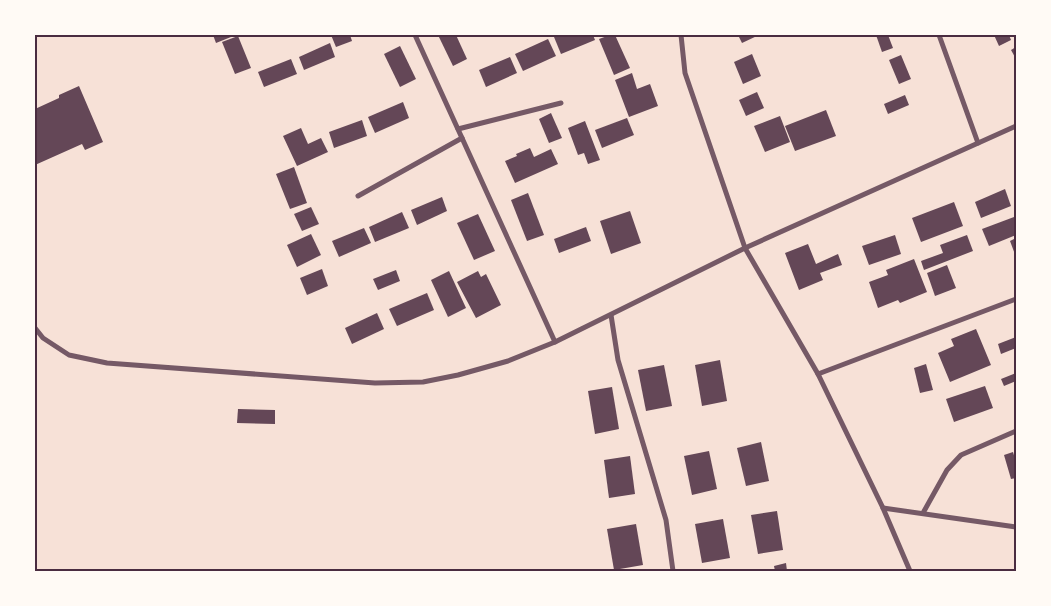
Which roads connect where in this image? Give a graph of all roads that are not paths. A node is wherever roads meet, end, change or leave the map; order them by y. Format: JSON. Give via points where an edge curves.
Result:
{"nodes":[{"id":1,"x":415,"y":35,"type":"edge"},
{"id":2,"x":681,"y":35,"type":"edge"},
{"id":3,"x":939,"y":35,"type":"edge"},
{"id":4,"x":560,"y":103,"type":"dead end"},
{"id":5,"x":1016,"y":126,"type":"edge"},
{"id":6,"x":458,"y":129,"type":"junction"},
{"id":7,"x":462,"y":138,"type":"junction"},
{"id":8,"x":978,"y":143,"type":"junction"},
{"id":9,"x":358,"y":196,"type":"dead end"},
{"id":10,"x":745,"y":248,"type":"junction"},
{"id":11,"x":1016,"y":299,"type":"edge"},
{"id":12,"x":611,"y":315,"type":"junction"},
{"id":13,"x":35,"y":328,"type":"edge"},
{"id":14,"x":555,"y":342,"type":"junction"},
{"id":15,"x":818,"y":374,"type":"junction"},
{"id":16,"x":1016,"y":431,"type":"edge"},
{"id":17,"x":883,"y":508,"type":"junction"},
{"id":18,"x":923,"y":513,"type":"junction"},
{"id":19,"x":1016,"y":527,"type":"edge"},
{"id":20,"x":672,"y":571,"type":"edge"},
{"id":21,"x":910,"y":571,"type":"edge"}],
"edges":[{"from":1,"to":6,"type":"street"},
{"from":2,"to":10,"type":"street","via":[[686,73]]},
{"from":3,"to":8,"type":"street"},
{"from":4,"to":6,"type":"street"},
{"from":5,"to":8,"type":"street"},
{"from":6,"to":7,"type":"street"},
{"from":7,"to":9,"type":"street"},
{"from":7,"to":14,"type":"street"},
{"from":8,"to":10,"type":"street"},
{"from":10,"to":12,"type":"street"},
{"from":10,"to":15,"type":"street"},
{"from":11,"to":15,"type":"street"},
{"from":12,"to":14,"type":"street"},
{"from":12,"to":20,"type":"street","via":[[618,360],[666,520]]},
{"from":13,"to":14,"type":"street","via":[[43,338],[68,355],[107,364],[375,383],[422,382],[458,375],[508,361]]},
{"from":15,"to":17,"type":"street"},
{"from":16,"to":18,"type":"street","via":[[961,455],[947,470]]},
{"from":17,"to":18,"type":"street"},
{"from":17,"to":21,"type":"street"},
{"from":18,"to":19,"type":"street"}]}
